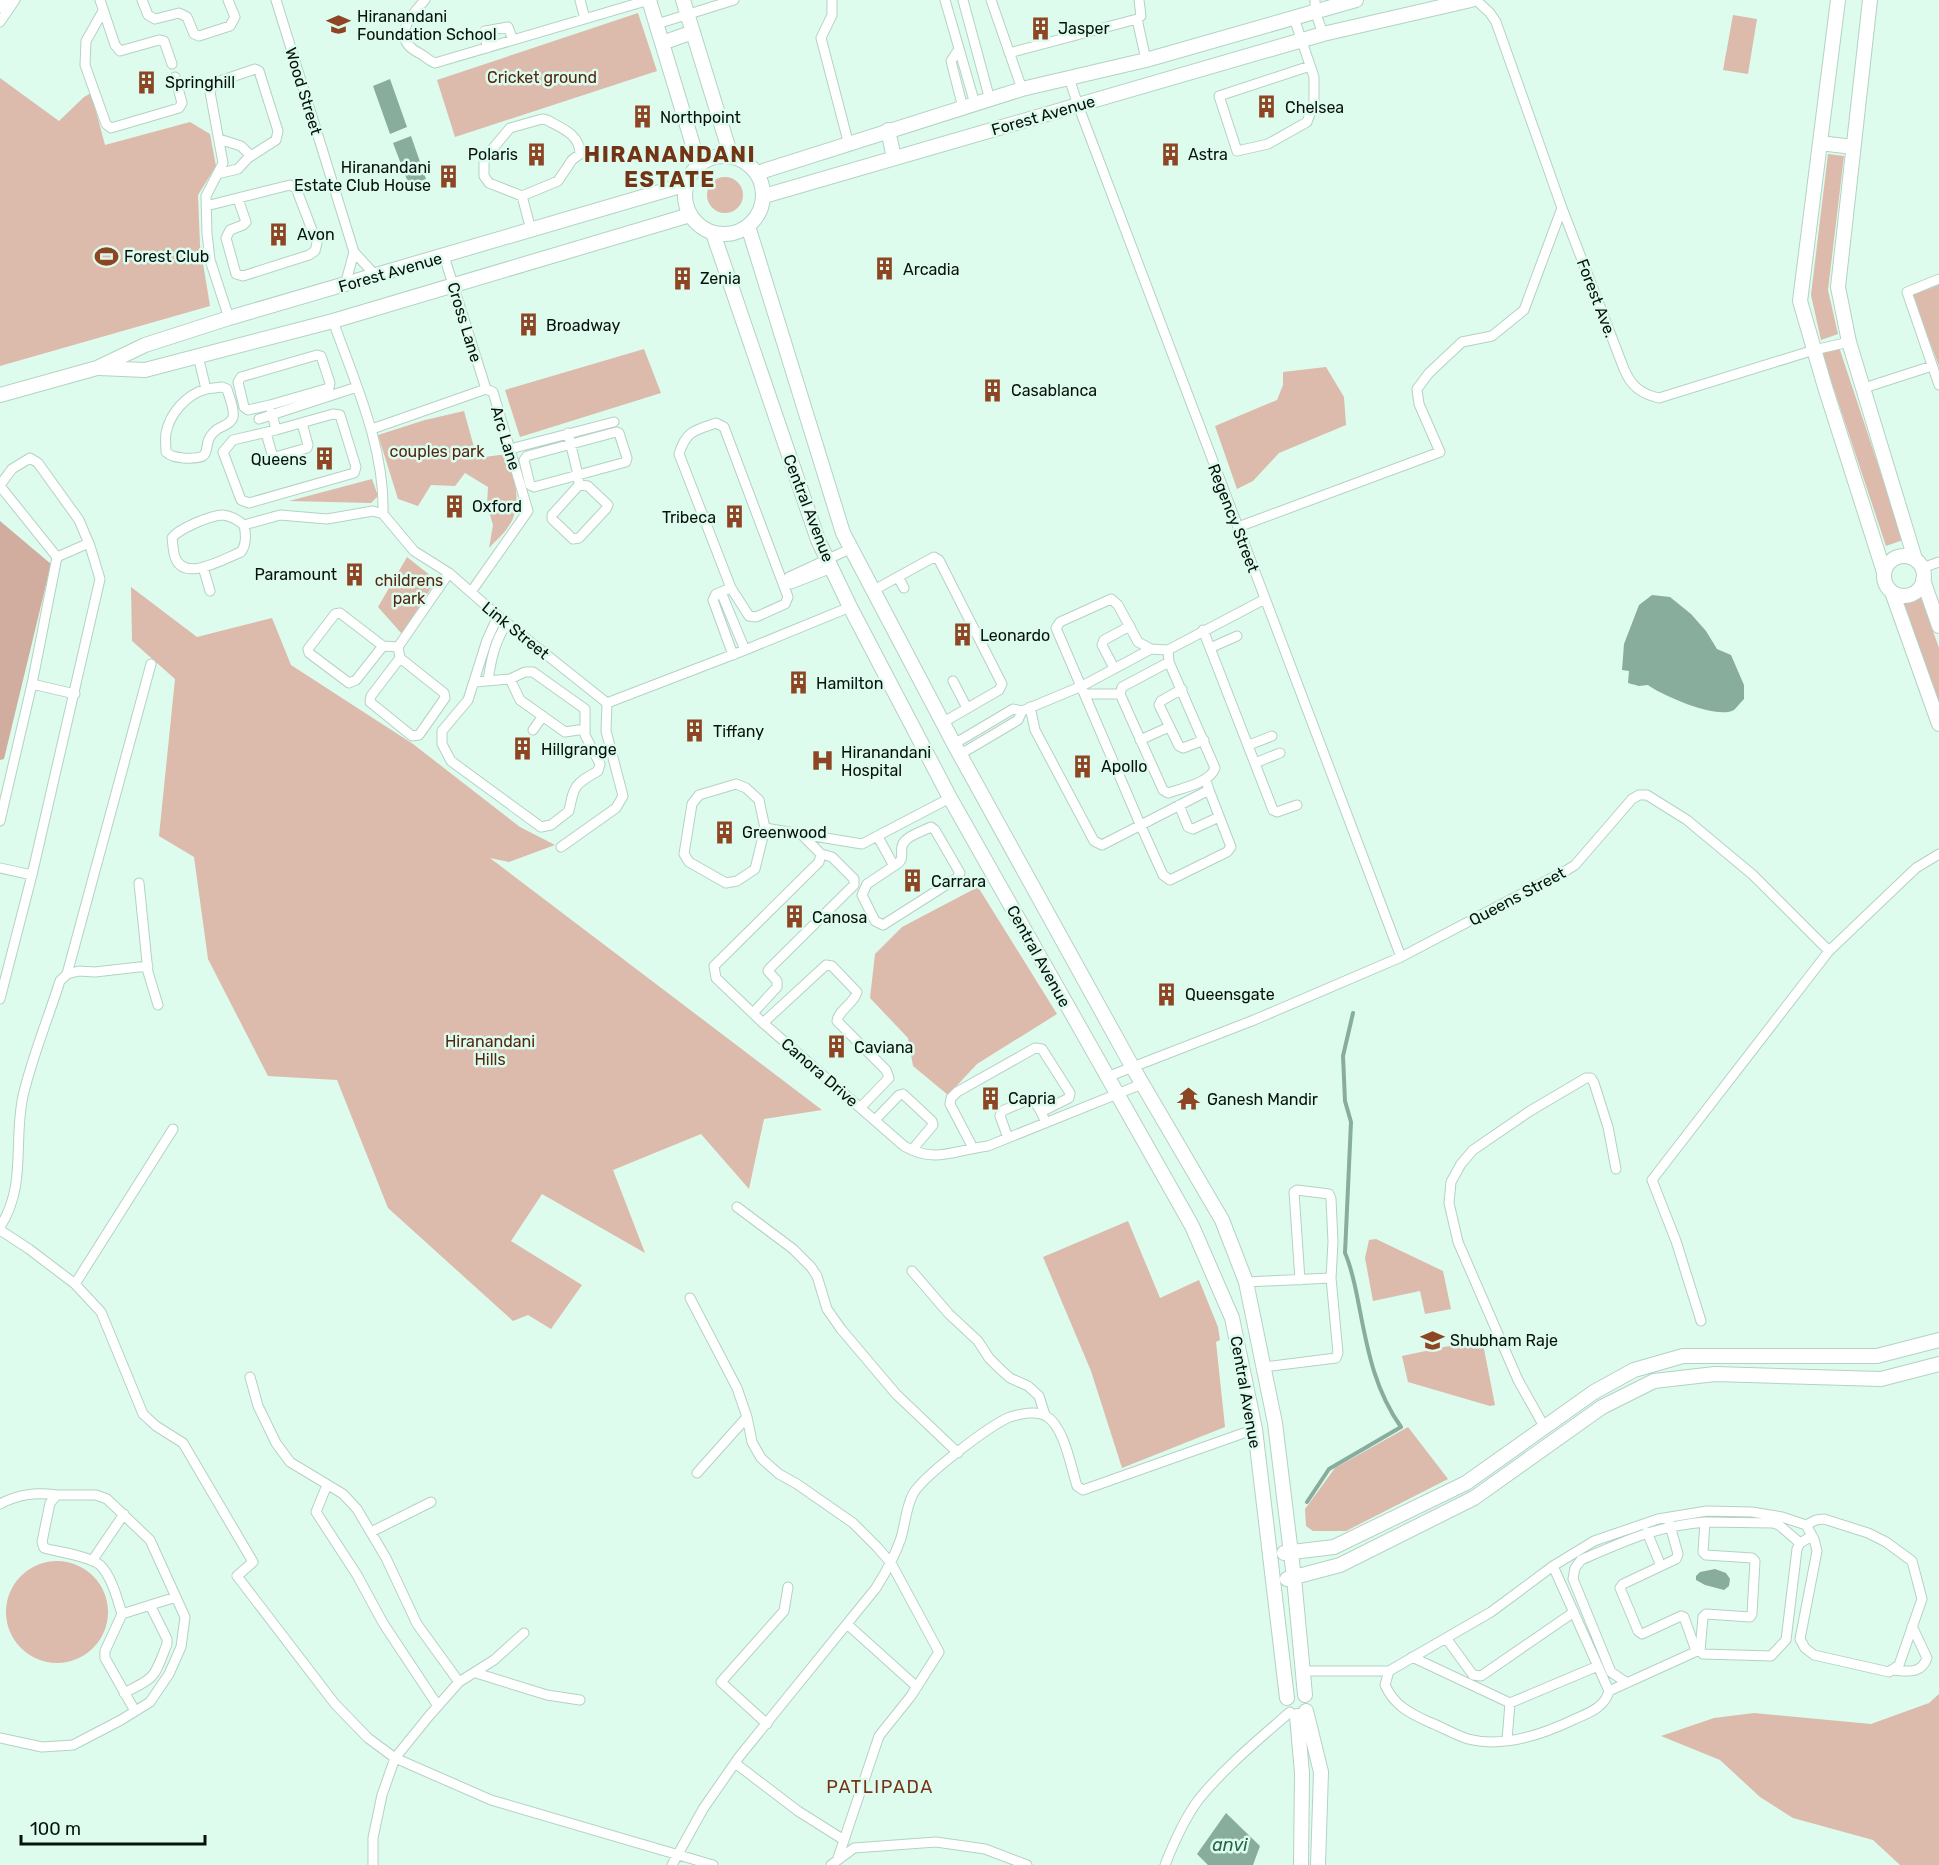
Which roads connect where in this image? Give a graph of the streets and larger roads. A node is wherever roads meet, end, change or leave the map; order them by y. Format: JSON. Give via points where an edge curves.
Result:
{"nodes":[{"id":1,"x":6,"y":0,"type":"edge"},
{"id":2,"x":15,"y":0,"type":"edge"},
{"id":3,"x":100,"y":0,"type":"edge"},
{"id":4,"x":142,"y":0,"type":"edge"},
{"id":5,"x":228,"y":0,"type":"edge"},
{"id":6,"x":276,"y":0,"type":"edge"},
{"id":7,"x":425,"y":0,"type":"edge"},
{"id":8,"x":580,"y":0,"type":"edge"},
{"id":9,"x":650,"y":0,"type":"edge"},
{"id":10,"x":683,"y":0,"type":"edge"},
{"id":11,"x":734,"y":0,"type":"edge"},
{"id":12,"x":832,"y":0,"type":"edge"},
{"id":13,"x":945,"y":0,"type":"edge"},
{"id":14,"x":963,"y":0,"type":"edge"},
{"id":15,"x":991,"y":0,"type":"edge"},
{"id":16,"x":1139,"y":0,"type":"edge"},
{"id":17,"x":1356,"y":0,"type":"edge"},
{"id":18,"x":1471,"y":0,"type":"edge"},
{"id":19,"x":1476,"y":0,"type":"edge"},
{"id":20,"x":1838,"y":0,"type":"edge"},
{"id":21,"x":1870,"y":0,"type":"edge"},
{"id":22,"x":1315,"y":6,"type":"edge"},
{"id":23,"x":0,"y":8,"type":"edge"},
{"id":24,"x":103,"y":11,"type":"junction"},
{"id":25,"x":687,"y":15,"type":"junction"},
{"id":26,"x":1294,"y":18,"type":"junction"},
{"id":27,"x":1137,"y":19,"type":"junction"},
{"id":28,"x":585,"y":20,"type":"junction"},
{"id":29,"x":0,"y":22,"type":"edge"},
{"id":30,"x":657,"y":24,"type":"junction"},
{"id":31,"x":693,"y":32,"type":"junction"},
{"id":32,"x":1323,"y":34,"type":"junction"},
{"id":33,"x":513,"y":40,"type":"junction"},
{"id":34,"x":1300,"y":40,"type":"junction"},
{"id":35,"x":663,"y":43,"type":"junction"},
{"id":36,"x":1197,"y":45,"type":"junction"},
{"id":37,"x":487,"y":48,"type":"junction"},
{"id":38,"x":1010,"y":54,"type":"junction"},
{"id":39,"x":1146,"y":60,"type":"junction"},
{"id":40,"x":172,"y":64,"type":"dead end"},
{"id":41,"x":1310,"y":66,"type":"junction"},
{"id":42,"x":1203,"y":69,"type":"junction"},
{"id":43,"x":175,"y":77,"type":"dead end"},
{"id":44,"x":1069,"y":78,"type":"junction"},
{"id":45,"x":1022,"y":89,"type":"junction"},
{"id":46,"x":990,"y":100,"type":"junction"},
{"id":47,"x":1077,"y":105,"type":"junction"},
{"id":48,"x":969,"y":106,"type":"junction"},
{"id":49,"x":888,"y":130,"type":"junction"},
{"id":50,"x":219,"y":139,"type":"junction"},
{"id":51,"x":1820,"y":143,"type":"junction"},
{"id":52,"x":849,"y":145,"type":"junction"},
{"id":53,"x":1853,"y":147,"type":"junction"},
{"id":54,"x":251,"y":156,"type":"junction"},
{"id":55,"x":731,"y":156,"type":"junction"},
{"id":56,"x":894,"y":158,"type":"junction"},
{"id":57,"x":699,"y":165,"type":"junction"},
{"id":58,"x":757,"y":173,"type":"junction"},
{"id":59,"x":217,"y":174,"type":"junction"},
{"id":60,"x":687,"y":184,"type":"junction"},
{"id":61,"x":522,"y":196,"type":"junction"},
{"id":62,"x":764,"y":196,"type":"junction"},
{"id":63,"x":238,"y":199,"type":"junction"},
{"id":64,"x":206,"y":206,"type":"junction"},
{"id":65,"x":1562,"y":208,"type":"junction"},
{"id":66,"x":690,"y":215,"type":"junction"},
{"id":67,"x":748,"y":226,"type":"junction"},
{"id":68,"x":531,"y":230,"type":"junction"},
{"id":69,"x":713,"y":233,"type":"junction"},
{"id":70,"x":354,"y":252,"type":"junction"},
{"id":71,"x":444,"y":256,"type":"junction"},
{"id":72,"x":376,"y":276,"type":"junction"},
{"id":73,"x":1939,"y":279,"type":"edge"},
{"id":74,"x":345,"y":285,"type":"junction"},
{"id":75,"x":454,"y":285,"type":"junction"},
{"id":76,"x":229,"y":318,"type":"junction"},
{"id":77,"x":333,"y":321,"type":"junction"},
{"id":78,"x":1849,"y":342,"type":"junction"},
{"id":79,"x":1814,"y":350,"type":"junction"},
{"id":80,"x":198,"y":356,"type":"junction"},
{"id":81,"x":1932,"y":366,"type":"junction"},
{"id":82,"x":97,"y":368,"type":"junction"},
{"id":83,"x":1939,"y":385,"type":"edge"},
{"id":84,"x":357,"y":387,"type":"junction"},
{"id":85,"x":1863,"y":388,"type":"junction"},
{"id":86,"x":206,"y":389,"type":"junction"},
{"id":87,"x":486,"y":389,"type":"junction"},
{"id":88,"x":0,"y":395,"type":"edge"},
{"id":89,"x":271,"y":410,"type":"junction"},
{"id":90,"x":259,"y":419,"type":"dead end"},
{"id":91,"x":614,"y":422,"type":"dead end"},
{"id":92,"x":302,"y":423,"type":"junction"},
{"id":93,"x":372,"y":429,"type":"junction"},
{"id":94,"x":271,"y":432,"type":"junction"},
{"id":95,"x":568,"y":433,"type":"junction"},
{"id":96,"x":570,"y":444,"type":"junction"},
{"id":97,"x":510,"y":448,"type":"junction"},
{"id":98,"x":578,"y":474,"type":"junction"},
{"id":99,"x":579,"y":485,"type":"junction"},
{"id":100,"x":0,"y":486,"type":"edge"},
{"id":101,"x":383,"y":514,"type":"junction"},
{"id":102,"x":244,"y":525,"type":"junction"},
{"id":103,"x":1238,"y":527,"type":"junction"},
{"id":104,"x":89,"y":543,"type":"junction"},
{"id":105,"x":852,"y":548,"type":"junction"},
{"id":106,"x":57,"y":557,"type":"junction"},
{"id":107,"x":1939,"y":562,"type":"edge"},
{"id":108,"x":830,"y":563,"type":"junction"},
{"id":109,"x":203,"y":567,"type":"junction"},
{"id":110,"x":1920,"y":569,"type":"junction"},
{"id":111,"x":1884,"y":572,"type":"junction"},
{"id":112,"x":449,"y":573,"type":"junction"},
{"id":113,"x":897,"y":577,"type":"junction"},
{"id":114,"x":790,"y":581,"type":"dead end"},
{"id":115,"x":731,"y":588,"type":"junction"},
{"id":116,"x":904,"y":588,"type":"dead end"},
{"id":117,"x":874,"y":590,"type":"junction"},
{"id":118,"x":210,"y":591,"type":"dead end"},
{"id":119,"x":471,"y":592,"type":"junction"},
{"id":120,"x":721,"y":592,"type":"junction"},
{"id":121,"x":1892,"y":592,"type":"junction"},
{"id":122,"x":1265,"y":599,"type":"junction"},
{"id":123,"x":850,"y":607,"type":"junction"},
{"id":124,"x":498,"y":616,"type":"junction"},
{"id":125,"x":507,"y":623,"type":"junction"},
{"id":126,"x":1939,"y":626,"type":"edge"},
{"id":127,"x":1130,"y":627,"type":"junction"},
{"id":128,"x":1203,"y":630,"type":"junction"},
{"id":129,"x":1237,"y":636,"type":"dead end"},
{"id":130,"x":383,"y":646,"type":"junction"},
{"id":131,"x":398,"y":647,"type":"junction"},
{"id":132,"x":1210,"y":648,"type":"junction"},
{"id":133,"x":1151,"y":649,"type":"junction"},
{"id":134,"x":745,"y":650,"type":"junction"},
{"id":135,"x":1168,"y":650,"type":"junction"},
{"id":136,"x":733,"y":655,"type":"junction"},
{"id":137,"x":400,"y":657,"type":"junction"},
{"id":138,"x":1169,"y":662,"type":"junction"},
{"id":139,"x":151,"y":664,"type":"dead end"},
{"id":140,"x":1114,"y":668,"type":"junction"},
{"id":141,"x":510,"y":679,"type":"junction"},
{"id":142,"x":488,"y":681,"type":"junction"},
{"id":143,"x":953,"y":681,"type":"dead end"},
{"id":144,"x":475,"y":682,"type":"junction"},
{"id":145,"x":32,"y":684,"type":"junction"},
{"id":146,"x":1182,"y":689,"type":"junction"},
{"id":147,"x":1083,"y":690,"type":"junction"},
{"id":148,"x":75,"y":694,"type":"junction"},
{"id":149,"x":1120,"y":694,"type":"junction"},
{"id":150,"x":607,"y":703,"type":"junction"},
{"id":151,"x":968,"y":708,"type":"junction"},
{"id":152,"x":1026,"y":709,"type":"junction"},
{"id":153,"x":543,"y":716,"type":"junction"},
{"id":154,"x":942,"y":723,"type":"junction"},
{"id":155,"x":1939,"y":724,"type":"edge"},
{"id":156,"x":1169,"y":728,"type":"junction"},
{"id":157,"x":585,"y":729,"type":"junction"},
{"id":158,"x":532,"y":730,"type":"dead end"},
{"id":159,"x":1272,"y":736,"type":"dead end"},
{"id":160,"x":1140,"y":740,"type":"junction"},
{"id":161,"x":1204,"y":740,"type":"junction"},
{"id":162,"x":1249,"y":745,"type":"junction"},
{"id":163,"x":957,"y":750,"type":"junction"},
{"id":164,"x":1280,"y":753,"type":"dead end"},
{"id":165,"x":1255,"y":763,"type":"junction"},
{"id":166,"x":1205,"y":779,"type":"junction"},
{"id":167,"x":1209,"y":790,"type":"junction"},
{"id":168,"x":950,"y":798,"type":"junction"},
{"id":169,"x":2,"y":802,"type":"edge"},
{"id":170,"x":1179,"y":805,"type":"junction"},
{"id":171,"x":1297,"y":805,"type":"dead end"},
{"id":172,"x":1219,"y":817,"type":"junction"},
{"id":173,"x":0,"y":821,"type":"edge"},
{"id":174,"x":1140,"y":824,"type":"junction"},
{"id":175,"x":765,"y":828,"type":"junction"},
{"id":176,"x":800,"y":833,"type":"junction"},
{"id":177,"x":878,"y":837,"type":"junction"},
{"id":178,"x":561,"y":847,"type":"dead end"},
{"id":179,"x":821,"y":854,"type":"junction"},
{"id":180,"x":1939,"y":854,"type":"edge"},
{"id":181,"x":894,"y":866,"type":"junction"},
{"id":182,"x":0,"y":868,"type":"edge"},
{"id":183,"x":32,"y":874,"type":"junction"},
{"id":184,"x":139,"y":883,"type":"dead end"},
{"id":185,"x":1829,"y":951,"type":"junction"},
{"id":186,"x":1401,"y":957,"type":"junction"},
{"id":187,"x":148,"y":966,"type":"junction"},
{"id":188,"x":67,"y":974,"type":"junction"},
{"id":189,"x":0,"y":999,"type":"edge"},
{"id":190,"x":158,"y":1005,"type":"dead end"},
{"id":191,"x":753,"y":1013,"type":"junction"},
{"id":192,"x":763,"y":1023,"type":"junction"},
{"id":193,"x":1133,"y":1068,"type":"junction"},
{"id":194,"x":1107,"y":1077,"type":"junction"},
{"id":195,"x":1142,"y":1084,"type":"junction"},
{"id":196,"x":1117,"y":1095,"type":"junction"},
{"id":197,"x":861,"y":1107,"type":"junction"},
{"id":198,"x":1041,"y":1112,"type":"junction"},
{"id":199,"x":875,"y":1120,"type":"junction"},
{"id":200,"x":1046,"y":1123,"type":"junction"},
{"id":201,"x":173,"y":1129,"type":"dead end"},
{"id":202,"x":1008,"y":1138,"type":"junction"},
{"id":203,"x":973,"y":1148,"type":"junction"},
{"id":204,"x":912,"y":1150,"type":"junction"},
{"id":205,"x":1616,"y":1169,"type":"dead end"},
{"id":206,"x":737,"y":1207,"type":"dead end"},
{"id":207,"x":0,"y":1228,"type":"edge"},
{"id":208,"x":912,"y":1271,"type":"dead end"},
{"id":209,"x":1331,"y":1278,"type":"junction"},
{"id":210,"x":1300,"y":1280,"type":"junction"},
{"id":211,"x":1246,"y":1282,"type":"junction"},
{"id":212,"x":75,"y":1284,"type":"junction"},
{"id":213,"x":690,"y":1298,"type":"dead end"},
{"id":214,"x":1701,"y":1321,"type":"dead end"},
{"id":215,"x":1939,"y":1340,"type":"edge"},
{"id":216,"x":1939,"y":1364,"type":"edge"},
{"id":217,"x":1651,"y":1365,"type":"junction"},
{"id":218,"x":1264,"y":1367,"type":"junction"},
{"id":219,"x":250,"y":1377,"type":"dead end"},
{"id":220,"x":1654,"y":1381,"type":"junction"},
{"id":221,"x":1045,"y":1415,"type":"junction"},
{"id":222,"x":747,"y":1417,"type":"junction"},
{"id":223,"x":1545,"y":1428,"type":"junction"},
{"id":224,"x":1255,"y":1429,"type":"junction"},
{"id":225,"x":958,"y":1453,"type":"junction"},
{"id":226,"x":1498,"y":1461,"type":"junction"},
{"id":227,"x":697,"y":1473,"type":"dead end"},
{"id":228,"x":1507,"y":1474,"type":"junction"},
{"id":229,"x":327,"y":1485,"type":"junction"},
{"id":230,"x":57,"y":1496,"type":"junction"},
{"id":231,"x":431,"y":1502,"type":"dead end"},
{"id":232,"x":0,"y":1504,"type":"edge"},
{"id":233,"x":124,"y":1514,"type":"junction"},
{"id":234,"x":1669,"y":1522,"type":"junction"},
{"id":235,"x":1705,"y":1522,"type":"junction"},
{"id":236,"x":1806,"y":1525,"type":"junction"},
{"id":237,"x":371,"y":1532,"type":"junction"},
{"id":238,"x":1647,"y":1532,"type":"junction"},
{"id":239,"x":1812,"y":1536,"type":"junction"},
{"id":240,"x":1800,"y":1543,"type":"junction"},
{"id":241,"x":1290,"y":1551,"type":"junction"},
{"id":242,"x":1270,"y":1556,"type":"junction"},
{"id":243,"x":92,"y":1561,"type":"junction"},
{"id":244,"x":891,"y":1563,"type":"junction"},
{"id":245,"x":1553,"y":1566,"type":"junction"},
{"id":246,"x":1661,"y":1566,"type":"junction"},
{"id":247,"x":1294,"y":1578,"type":"junction"},
{"id":248,"x":1273,"y":1582,"type":"junction"},
{"id":249,"x":788,"y":1587,"type":"dead end"},
{"id":250,"x":176,"y":1597,"type":"junction"},
{"id":251,"x":150,"y":1605,"type":"junction"},
{"id":252,"x":1574,"y":1612,"type":"junction"},
{"id":253,"x":122,"y":1614,"type":"junction"},
{"id":254,"x":847,"y":1624,"type":"junction"},
{"id":255,"x":1912,"y":1626,"type":"junction"},
{"id":256,"x":524,"y":1633,"type":"dead end"},
{"id":257,"x":1446,"y":1638,"type":"junction"},
{"id":258,"x":1412,"y":1658,"type":"junction"},
{"id":259,"x":1598,"y":1666,"type":"junction"},
{"id":260,"x":1891,"y":1670,"type":"junction"},
{"id":261,"x":1302,"y":1671,"type":"junction"},
{"id":262,"x":1389,"y":1671,"type":"junction"},
{"id":263,"x":476,"y":1673,"type":"junction"},
{"id":264,"x":459,"y":1682,"type":"junction"},
{"id":265,"x":1627,"y":1683,"type":"junction"},
{"id":266,"x":917,"y":1687,"type":"junction"},
{"id":267,"x":1609,"y":1691,"type":"junction"},
{"id":268,"x":124,"y":1693,"type":"junction"},
{"id":269,"x":580,"y":1700,"type":"dead end"},
{"id":270,"x":1510,"y":1702,"type":"junction"},
{"id":271,"x":438,"y":1706,"type":"junction"},
{"id":272,"x":1295,"y":1709,"type":"junction"},
{"id":273,"x":135,"y":1711,"type":"junction"},
{"id":274,"x":767,"y":1724,"type":"junction"},
{"id":275,"x":0,"y":1738,"type":"edge"},
{"id":276,"x":1507,"y":1740,"type":"junction"},
{"id":277,"x":395,"y":1758,"type":"junction"},
{"id":278,"x":735,"y":1763,"type":"junction"},
{"id":279,"x":844,"y":1840,"type":"junction"},
{"id":280,"x":675,"y":1855,"type":"junction"},
{"id":281,"x":835,"y":1862,"type":"edge"},
{"id":282,"x":373,"y":1865,"type":"edge"},
{"id":283,"x":672,"y":1865,"type":"edge"},
{"id":284,"x":713,"y":1865,"type":"edge"},
{"id":285,"x":1027,"y":1865,"type":"edge"},
{"id":286,"x":1165,"y":1865,"type":"edge"},
{"id":287,"x":1301,"y":1865,"type":"edge"},
{"id":288,"x":1318,"y":1865,"type":"edge"}],
"edges":[{"from":1,"to":23,"type":"street"},
{"from":2,"to":29,"type":"street"},
{"from":3,"to":24,"type":"street"},
{"from":4,"to":5,"type":"street","via":[[148,15],[155,19],[180,13],[187,17],[194,34],[199,36],[230,26],[235,17]]},
{"from":6,"to":70,"type":"street","name":"Wood Street"},
{"from":7,"to":37,"type":"street","via":[[409,20],[403,36],[408,47],[435,63]]},
{"from":8,"to":28,"type":"street"},
{"from":9,"to":28,"type":"street"},
{"from":9,"to":30,"type":"street"},
{"from":10,"to":25,"type":"street"},
{"from":11,"to":25,"type":"street"},
{"from":12,"to":52,"type":"street","via":[[832,15],[821,38]]},
{"from":13,"to":48,"type":"street","via":[[959,49],[951,61]]},
{"from":14,"to":46,"type":"street"},
{"from":15,"to":38,"type":"street"},
{"from":16,"to":27,"type":"street","via":[[1141,16]]},
{"from":17,"to":22,"type":"street","name":"Forest Avenue"},
{"from":18,"to":32,"type":"street","name":"Forest Avenue"},
{"from":19,"to":65,"type":"street","name":"Forest Ave.","via":[[1496,22]]},
{"from":20,"to":51,"type":"street"},
{"from":21,"to":53,"type":"street"},
{"from":22,"to":26,"type":"street","name":"Forest Avenue"},
{"from":22,"to":32,"type":"street"},
{"from":24,"to":40,"type":"street","via":[[114,45],[120,51],[164,41]]},
{"from":24,"to":43,"type":"street","via":[[86,41],[85,65],[106,124],[111,128],[179,108],[182,102]]},
{"from":25,"to":30,"type":"street"},
{"from":25,"to":31,"type":"street"},
{"from":26,"to":34,"type":"street"},
{"from":26,"to":36,"type":"street","name":"Forest Avenue"},
{"from":27,"to":38,"type":"street"},
{"from":27,"to":39,"type":"street"},
{"from":28,"to":33,"type":"street"},
{"from":30,"to":35,"type":"street"},
{"from":31,"to":35,"type":"street"},
{"from":31,"to":55,"type":"street"},
{"from":32,"to":34,"type":"street","name":"Forest Avenue"},
{"from":33,"to":37,"type":"street"},
{"from":33,"to":37,"type":"street","via":[[508,27],[485,31]]},
{"from":34,"to":41,"type":"street"},
{"from":34,"to":42,"type":"street","name":"Forest Avenue"},
{"from":35,"to":57,"type":"street"},
{"from":36,"to":39,"type":"street","name":"Forest Avenue"},
{"from":36,"to":42,"type":"street"},
{"from":38,"to":45,"type":"street"},
{"from":39,"to":44,"type":"street","name":"Forest Avenue"},
{"from":41,"to":41,"type":"street","via":[[1314,103],[1307,122],[1268,144],[1237,151],[1219,96]]},
{"from":42,"to":47,"type":"street","name":"Forest Avenue"},
{"from":44,"to":45,"type":"street","name":"Forest Avenue"},
{"from":44,"to":47,"type":"street","name":"Regency Street"},
{"from":45,"to":46,"type":"street","name":"Forest Avenue"},
{"from":46,"to":48,"type":"street","name":"Forest Avenue"},
{"from":47,"to":56,"type":"street","name":"Forest Avenue"},
{"from":47,"to":103,"type":"street","name":"Regency Street"},
{"from":48,"to":49,"type":"street","name":"Forest Avenue"},
{"from":49,"to":52,"type":"street","name":"Forest Avenue"},
{"from":49,"to":56,"type":"street"},
{"from":50,"to":54,"type":"street","via":[[241,146]]},
{"from":50,"to":54,"type":"street","via":[[210,92],[214,83],[255,69],[278,131],[276,140]]},
{"from":50,"to":59,"type":"street","via":[[223,163]]},
{"from":51,"to":53,"type":"street"},
{"from":51,"to":79,"type":"street","via":[[1800,301]]},
{"from":52,"to":58,"type":"street","name":"Forest Avenue"},
{"from":53,"to":78,"type":"street","via":[[1838,286]]},
{"from":54,"to":59,"type":"street","via":[[238,169]]},
{"from":55,"to":57,"type":"street","via":[[714,157]]},
{"from":55,"to":58,"type":"street","via":[[746,162]]},
{"from":56,"to":62,"type":"street","name":"Forest Avenue"},
{"from":57,"to":60,"type":"street"},
{"from":58,"to":62,"type":"street"},
{"from":59,"to":64,"type":"street","via":[[206,196]]},
{"from":60,"to":66,"type":"street","via":[[686,206]]},
{"from":60,"to":68,"type":"street","name":"Forest Avenue"},
{"from":61,"to":61,"type":"street","via":[[489,183],[484,176],[484,159],[510,128],[547,120],[573,135],[580,154],[558,181]]},
{"from":61,"to":68,"type":"street"},
{"from":62,"to":67,"type":"street","via":[[759,212]]},
{"from":63,"to":63,"type":"street","via":[[290,185],[296,188],[317,243],[315,251],[243,276],[236,274],[226,238],[230,230],[246,222]]},
{"from":63,"to":64,"type":"street"},
{"from":64,"to":76,"type":"street","via":[[210,260]]},
{"from":65,"to":79,"type":"street","name":"Forest Ave.","via":[[1629,381],[1638,390],[1659,398]]},
{"from":65,"to":103,"type":"street","via":[[1524,310],[1492,336],[1462,342],[1417,389],[1419,404],[1440,452]]},
{"from":66,"to":69,"type":"street"},
{"from":66,"to":75,"type":"street","name":"Forest Avenue"},
{"from":67,"to":69,"type":"street","via":[[732,234]]},
{"from":67,"to":105,"type":"street","name":"Central Avenue","via":[[843,532]]},
{"from":68,"to":71,"type":"street","name":"Forest Avenue"},
{"from":69,"to":108,"type":"street","name":"Central Avenue","via":[[818,540]]},
{"from":70,"to":72,"type":"street"},
{"from":70,"to":74,"type":"street"},
{"from":71,"to":72,"type":"street","name":"Forest Avenue"},
{"from":71,"to":75,"type":"street","name":"Cross Lane"},
{"from":72,"to":74,"type":"street","name":"Forest Avenue"},
{"from":73,"to":81,"type":"street","via":[[1907,292]]},
{"from":74,"to":76,"type":"street","name":"Forest Avenue"},
{"from":75,"to":77,"type":"street","name":"Forest Avenue"},
{"from":75,"to":87,"type":"street","name":"Cross Lane"},
{"from":76,"to":82,"type":"street","name":"Forest Avenue","via":[[145,345]]},
{"from":77,"to":80,"type":"street","name":"Forest Avenue"},
{"from":77,"to":84,"type":"street"},
{"from":78,"to":79,"type":"street","name":"Forest Ave."},
{"from":78,"to":85,"type":"street"},
{"from":79,"to":111,"type":"street"},
{"from":80,"to":82,"type":"street","name":"Forest Avenue","via":[[145,370]]},
{"from":80,"to":86,"type":"street"},
{"from":81,"to":83,"type":"street"},
{"from":81,"to":85,"type":"street"},
{"from":82,"to":88,"type":"street","name":"Forest Avenue"},
{"from":84,"to":89,"type":"street"},
{"from":84,"to":93,"type":"street"},
{"from":85,"to":110,"type":"street"},
{"from":86,"to":86,"type":"street","via":[[177,409],[166,433],[166,452],[171,457],[199,459],[215,431],[231,422],[234,414],[226,389]]},
{"from":87,"to":93,"type":"street","name":"Arc Lane"},
{"from":87,"to":97,"type":"street","name":"Arc Lane","via":[[493,392]]},
{"from":89,"to":89,"type":"street","via":[[244,407],[238,382],[241,377],[321,356],[329,388]]},
{"from":89,"to":90,"type":"street"},
{"from":89,"to":94,"type":"street"},
{"from":91,"to":95,"type":"street"},
{"from":92,"to":94,"type":"street"},
{"from":92,"to":94,"type":"street","via":[[307,448],[275,457]]},
{"from":92,"to":94,"type":"street","via":[[340,415],[356,468],[354,474],[249,503],[241,500],[223,452],[233,440]]},
{"from":93,"to":101,"type":"street","via":[[384,491]]},
{"from":95,"to":96,"type":"street"},
{"from":95,"to":97,"type":"street"},
{"from":96,"to":98,"type":"street"},
{"from":96,"to":98,"type":"street","via":[[527,456],[524,460],[530,485]]},
{"from":96,"to":98,"type":"street","via":[[616,432],[627,458],[626,462]]},
{"from":97,"to":119,"type":"street","name":"Arc Lane","via":[[528,511]]},
{"from":98,"to":99,"type":"street"},
{"from":99,"to":99,"type":"street","via":[[552,514],[552,519],[573,539],[579,538],[608,505],[588,486]]},
{"from":100,"to":104,"type":"street","via":[[12,469],[30,458],[38,463],[78,520]]},
{"from":100,"to":106,"type":"street"},
{"from":101,"to":102,"type":"street","via":[[373,511],[327,519],[280,515]]},
{"from":101,"to":112,"type":"street","name":"Link Street","via":[[414,551]]},
{"from":102,"to":109,"type":"street","via":[[246,535],[241,552]]},
{"from":102,"to":109,"type":"street","via":[[223,515],[176,532],[172,538],[175,559],[194,571]]},
{"from":103,"to":122,"type":"street","name":"Regency Street"},
{"from":104,"to":106,"type":"street"},
{"from":104,"to":148,"type":"street","via":[[100,579]]},
{"from":105,"to":108,"type":"street"},
{"from":105,"to":117,"type":"street","name":"Central Avenue"},
{"from":106,"to":145,"type":"street"},
{"from":107,"to":110,"type":"street"},
{"from":108,"to":114,"type":"street"},
{"from":108,"to":123,"type":"street","name":"Central Avenue"},
{"from":109,"to":118,"type":"street"},
{"from":110,"to":111,"type":"street","via":[[1910,557],[1899,556],[1889,562]]},
{"from":110,"to":121,"type":"street","via":[[1918,589],[1910,595]]},
{"from":110,"to":126,"type":"street"},
{"from":111,"to":121,"type":"street","via":[[1885,583]]},
{"from":112,"to":119,"type":"street","name":"Link Street"},
{"from":112,"to":131,"type":"street"},
{"from":113,"to":116,"type":"street"},
{"from":113,"to":117,"type":"street"},
{"from":113,"to":151,"type":"street","via":[[934,557],[939,560],[1002,684],[999,690]]},
{"from":115,"to":115,"type":"street","via":[[679,454],[686,436],[716,423],[724,427],[788,597],[785,604],[756,617],[748,616]]},
{"from":115,"to":120,"type":"street"},
{"from":117,"to":154,"type":"street","name":"Central Avenue"},
{"from":119,"to":124,"type":"street","name":"Link Street"},
{"from":120,"to":134,"type":"street"},
{"from":120,"to":136,"type":"street","via":[[713,600]]},
{"from":121,"to":155,"type":"street"},
{"from":122,"to":128,"type":"street"},
{"from":122,"to":186,"type":"street","name":"Regency Street"},
{"from":123,"to":134,"type":"street"},
{"from":123,"to":168,"type":"street","name":"Central Avenue"},
{"from":124,"to":125,"type":"street","name":"Link Street"},
{"from":124,"to":144,"type":"street"},
{"from":125,"to":142,"type":"street","via":[[492,654]]},
{"from":125,"to":150,"type":"street","name":"Link Street"},
{"from":127,"to":133,"type":"street","via":[[1138,642]]},
{"from":127,"to":140,"type":"street","via":[[1101,645]]},
{"from":127,"to":147,"type":"street","via":[[1111,599],[1060,622],[1056,628]]},
{"from":128,"to":132,"type":"street"},
{"from":128,"to":135,"type":"street"},
{"from":129,"to":132,"type":"street"},
{"from":130,"to":130,"type":"street","via":[[357,680],[349,683],[308,649],[334,614],[340,613]]},
{"from":130,"to":131,"type":"street"},
{"from":131,"to":137,"type":"street"},
{"from":132,"to":162,"type":"street"},
{"from":133,"to":135,"type":"street"},
{"from":133,"to":140,"type":"street"},
{"from":134,"to":136,"type":"street"},
{"from":135,"to":138,"type":"street"},
{"from":136,"to":150,"type":"street"},
{"from":137,"to":137,"type":"street","via":[[370,702],[412,735],[419,735],[445,698],[444,693]]},
{"from":138,"to":146,"type":"street"},
{"from":138,"to":149,"type":"street","via":[[1122,687]]},
{"from":139,"to":188,"type":"street"},
{"from":140,"to":147,"type":"street"},
{"from":141,"to":142,"type":"street"},
{"from":141,"to":153,"type":"street","via":[[520,700]]},
{"from":141,"to":157,"type":"street","via":[[533,672],[585,710]]},
{"from":142,"to":144,"type":"street"},
{"from":143,"to":151,"type":"street"},
{"from":144,"to":157,"type":"street","via":[[468,700],[442,731],[442,744],[451,761],[541,827],[551,825],[569,811],[578,782],[598,771],[600,764]]},
{"from":145,"to":148,"type":"street"},
{"from":145,"to":169,"type":"street"},
{"from":146,"to":156,"type":"street","via":[[1159,705]]},
{"from":146,"to":161,"type":"street"},
{"from":147,"to":149,"type":"street"},
{"from":147,"to":152,"type":"street"},
{"from":147,"to":174,"type":"street"},
{"from":148,"to":183,"type":"street"},
{"from":149,"to":160,"type":"street"},
{"from":150,"to":178,"type":"street","via":[[606,731],[623,796],[616,808]]},
{"from":151,"to":154,"type":"street"},
{"from":152,"to":163,"type":"street","via":[[1012,709]]},
{"from":152,"to":174,"type":"street","via":[[1094,841],[1102,845]]},
{"from":153,"to":157,"type":"street","via":[[565,732]]},
{"from":153,"to":158,"type":"street"},
{"from":154,"to":163,"type":"street","name":"Central Avenue"},
{"from":156,"to":160,"type":"street"},
{"from":156,"to":161,"type":"street","via":[[1183,748]]},
{"from":159,"to":162,"type":"street"},
{"from":160,"to":166,"type":"street","via":[[1163,790],[1168,793]]},
{"from":161,"to":166,"type":"street","via":[[1215,768],[1214,774]]},
{"from":162,"to":165,"type":"street"},
{"from":163,"to":193,"type":"street","name":"Central Avenue"},
{"from":164,"to":165,"type":"street"},
{"from":165,"to":171,"type":"street","via":[[1273,810]]},
{"from":166,"to":167,"type":"street"},
{"from":167,"to":170,"type":"street"},
{"from":167,"to":172,"type":"street"},
{"from":168,"to":177,"type":"street"},
{"from":168,"to":194,"type":"street","name":"Central Avenue"},
{"from":169,"to":173,"type":"street"},
{"from":170,"to":172,"type":"street","via":[[1193,829]]},
{"from":170,"to":174,"type":"street"},
{"from":172,"to":174,"type":"street","via":[[1231,847],[1170,880],[1163,875]]},
{"from":175,"to":175,"type":"street","via":[[755,869],[737,881],[726,883],[689,862],[684,854],[692,804],[699,795],[736,784],[746,788],[759,800]]},
{"from":175,"to":176,"type":"street"},
{"from":176,"to":177,"type":"street","via":[[862,844]]},
{"from":176,"to":179,"type":"street"},
{"from":177,"to":181,"type":"street"},
{"from":179,"to":191,"type":"street","name":"Canora Drive","via":[[819,862],[714,966],[716,978]]},
{"from":179,"to":191,"type":"street","via":[[832,856],[854,879],[854,885],[770,968],[777,987]]},
{"from":180,"to":185,"type":"street","via":[[1916,868]]},
{"from":181,"to":181,"type":"street","via":[[867,884],[862,895],[875,921],[883,925],[960,873],[931,827],[905,840],[902,858]]},
{"from":182,"to":183,"type":"street"},
{"from":183,"to":189,"type":"street"},
{"from":184,"to":187,"type":"street"},
{"from":185,"to":186,"type":"street","name":"Queens Street","via":[[1753,875],[1687,820],[1647,795],[1639,795],[1575,865]]},
{"from":185,"to":214,"type":"street","via":[[1652,1180]]},
{"from":186,"to":193,"type":"street","name":"Queens Street"},
{"from":187,"to":188,"type":"street"},
{"from":187,"to":190,"type":"street"},
{"from":188,"to":207,"type":"street","via":[[60,981],[23,1097],[17,1184],[12,1206]]},
{"from":191,"to":192,"type":"street","name":"Canora Drive"},
{"from":192,"to":197,"type":"street","name":"Canora Drive"},
{"from":192,"to":197,"type":"street","via":[[826,965],[832,966],[857,992],[837,1021],[886,1070],[889,1078]]},
{"from":193,"to":194,"type":"street","name":"Queens Street"},
{"from":193,"to":195,"type":"street","name":"Central Avenue"},
{"from":194,"to":196,"type":"street","name":"Central Avenue"},
{"from":195,"to":196,"type":"street","name":"Canora Drive"},
{"from":195,"to":211,"type":"street","name":"Central Avenue","via":[[1222,1220]]},
{"from":196,"to":200,"type":"street","name":"Canora Drive"},
{"from":196,"to":224,"type":"street","name":"Central Avenue","via":[[1192,1226],[1232,1318]]},
{"from":197,"to":199,"type":"street","name":"Canora Drive"},
{"from":198,"to":200,"type":"street"},
{"from":198,"to":202,"type":"street","via":[[1030,1099],[1002,1112]]},
{"from":198,"to":203,"type":"street","via":[[1070,1098],[1070,1093],[1042,1049],[1035,1048],[951,1098],[950,1104]]},
{"from":199,"to":204,"type":"street","name":"Canora Drive"},
{"from":199,"to":204,"type":"street","via":[[903,1094],[933,1125]]},
{"from":200,"to":202,"type":"street","name":"Canora Drive"},
{"from":201,"to":212,"type":"street"},
{"from":202,"to":203,"type":"street","name":"Canora Drive"},
{"from":203,"to":204,"type":"street","name":"Canora Drive","via":[[940,1156]]},
{"from":205,"to":223,"type":"street","via":[[1594,1083],[1586,1077],[1473,1150],[1451,1182],[1449,1203],[1458,1242],[1518,1380]]},
{"from":206,"to":225,"type":"street","via":[[811,1267],[827,1310],[841,1329],[896,1394]]},
{"from":207,"to":212,"type":"street"},
{"from":208,"to":221,"type":"street","via":[[1000,1369],[1039,1396]]},
{"from":209,"to":210,"type":"street"},
{"from":209,"to":210,"type":"street","via":[[1331,1199],[1329,1194],[1297,1190],[1294,1192]]},
{"from":209,"to":218,"type":"street","via":[[1336,1358]]},
{"from":210,"to":211,"type":"street"},
{"from":211,"to":218,"type":"street","name":"Central Avenue"},
{"from":212,"to":277,"type":"street","via":[[101,1312],[143,1414],[183,1443],[253,1562],[237,1576],[334,1704]]},
{"from":213,"to":222,"type":"street","via":[[737,1388]]},
{"from":215,"to":217,"type":"street","via":[[1877,1356],[1683,1356]]},
{"from":216,"to":220,"type":"street","via":[[1881,1379],[1715,1374]]},
{"from":217,"to":220,"type":"street"},
{"from":217,"to":223,"type":"street","via":[[1594,1392]]},
{"from":218,"to":241,"type":"street","name":"Central Avenue","via":[[1275,1423]]},
{"from":219,"to":229,"type":"street","via":[[258,1406],[283,1453],[290,1462]]},
{"from":220,"to":228,"type":"street","via":[[1602,1407]]},
{"from":221,"to":224,"type":"street","via":[[1058,1427],[1077,1486],[1083,1490]]},
{"from":221,"to":225,"type":"street","via":[[1029,1413],[1009,1418]]},
{"from":222,"to":227,"type":"street"},
{"from":222,"to":244,"type":"street","via":[[752,1442],[768,1467],[853,1523]]},
{"from":223,"to":226,"type":"street"},
{"from":224,"to":242,"type":"street","name":"Central Avenue"},
{"from":225,"to":244,"type":"street","via":[[913,1494]]},
{"from":226,"to":228,"type":"street"},
{"from":226,"to":241,"type":"street","via":[[1466,1483],[1334,1547]]},
{"from":228,"to":247,"type":"street","via":[[1473,1498],[1340,1565]]},
{"from":229,"to":237,"type":"street","via":[[343,1494]]},
{"from":229,"to":271,"type":"street","via":[[316,1512]]},
{"from":230,"to":232,"type":"street","via":[[39,1492]]},
{"from":230,"to":233,"type":"street","via":[[96,1495]]},
{"from":230,"to":243,"type":"street","via":[[50,1503],[44,1548]]},
{"from":231,"to":237,"type":"street"},
{"from":233,"to":243,"type":"street"},
{"from":233,"to":250,"type":"street","via":[[150,1540]]},
{"from":234,"to":235,"type":"street"},
{"from":234,"to":236,"type":"street","via":[[1707,1511],[1752,1512]]},
{"from":234,"to":238,"type":"street"},
{"from":234,"to":245,"type":"street","via":[[1658,1519],[1594,1541]]},
{"from":234,"to":246,"type":"street","via":[[1678,1554]]},
{"from":235,"to":240,"type":"street","via":[[1773,1523]]},
{"from":235,"to":240,"type":"street","via":[[1706,1555],[1755,1561],[1752,1614],[1702,1617],[1703,1654],[1776,1653],[1786,1640]]},
{"from":236,"to":239,"type":"street"},
{"from":236,"to":255,"type":"street","via":[[1824,1519],[1868,1533],[1911,1561],[1922,1599]]},
{"from":237,"to":264,"type":"street","via":[[417,1624]]},
{"from":238,"to":246,"type":"street"},
{"from":238,"to":265,"type":"street","via":[[1581,1560],[1572,1579],[1611,1672]]},
{"from":239,"to":240,"type":"street"},
{"from":239,"to":260,"type":"street","via":[[1816,1551],[1800,1639],[1805,1648],[1814,1655]]},
{"from":241,"to":242,"type":"street"},
{"from":241,"to":247,"type":"street","name":"Central Avenue"},
{"from":242,"to":248,"type":"street","name":"Central Avenue"},
{"from":243,"to":253,"type":"street","via":[[101,1567]]},
{"from":244,"to":254,"type":"street"},
{"from":244,"to":266,"type":"street","via":[[939,1652]]},
{"from":245,"to":252,"type":"street"},
{"from":245,"to":257,"type":"street","via":[[1491,1612]]},
{"from":246,"to":265,"type":"street","via":[[1620,1588],[1638,1631],[1642,1634],[1684,1617],[1695,1652]]},
{"from":247,"to":248,"type":"street"},
{"from":247,"to":261,"type":"street","name":"Central Avenue"},
{"from":248,"to":272,"type":"street","name":"Central Avenue"},
{"from":249,"to":274,"type":"street","via":[[784,1611],[721,1682]]},
{"from":250,"to":251,"type":"street"},
{"from":250,"to":273,"type":"street","via":[[185,1617],[181,1647],[150,1702]]},
{"from":251,"to":253,"type":"street"},
{"from":251,"to":268,"type":"street","via":[[167,1644],[150,1681]]},
{"from":252,"to":257,"type":"street","via":[[1481,1676],[1473,1676]]},
{"from":252,"to":259,"type":"street"},
{"from":253,"to":268,"type":"street","via":[[105,1658]]},
{"from":254,"to":266,"type":"street"},
{"from":254,"to":274,"type":"street"},
{"from":255,"to":260,"type":"street","via":[[1899,1665]]},
{"from":255,"to":260,"type":"street","via":[[1927,1658],[1924,1666],[1917,1671]]},
{"from":256,"to":263,"type":"street"},
{"from":257,"to":258,"type":"street"},
{"from":258,"to":262,"type":"street"},
{"from":258,"to":270,"type":"street"},
{"from":259,"to":267,"type":"street"},
{"from":259,"to":270,"type":"street"},
{"from":261,"to":262,"type":"street"},
{"from":261,"to":272,"type":"street","name":"Central Avenue","via":[[1309,1704]]},
{"from":262,"to":276,"type":"street","via":[[1385,1685],[1391,1698],[1413,1715],[1468,1739]]},
{"from":263,"to":264,"type":"street"},
{"from":263,"to":269,"type":"street","via":[[547,1695]]},
{"from":264,"to":271,"type":"street"},
{"from":265,"to":267,"type":"street"},
{"from":266,"to":279,"type":"street","via":[[879,1736]]},
{"from":267,"to":276,"type":"street","via":[[1606,1701],[1590,1712],[1548,1732]]},
{"from":268,"to":273,"type":"street"},
{"from":270,"to":276,"type":"street"},
{"from":271,"to":277,"type":"street"},
{"from":272,"to":286,"type":"street","via":[[1198,1800]]},
{"from":272,"to":287,"type":"street","name":"Central Avenue","via":[[1302,1773]]},
{"from":272,"to":288,"type":"street","name":"Central Avenue","via":[[1321,1772]]},
{"from":273,"to":275,"type":"street","via":[[73,1745],[42,1747]]},
{"from":274,"to":278,"type":"street"},
{"from":277,"to":280,"type":"street","via":[[491,1800]]},
{"from":277,"to":282,"type":"street","via":[[380,1806]]},
{"from":278,"to":279,"type":"street"},
{"from":278,"to":280,"type":"street"},
{"from":279,"to":281,"type":"street"},
{"from":280,"to":283,"type":"street"},
{"from":280,"to":284,"type":"street"},
{"from":281,"to":285,"type":"street","via":[[854,1848],[936,1842],[984,1849]]}]}
